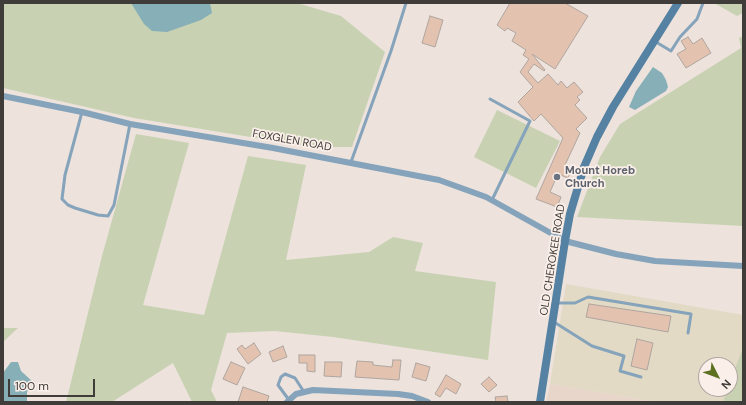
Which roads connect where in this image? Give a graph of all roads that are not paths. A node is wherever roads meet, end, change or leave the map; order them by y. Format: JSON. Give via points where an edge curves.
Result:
{"nodes":[{"id":1,"x":406,"y":3,"type":"edge"},
{"id":2,"x":678,"y":3,"type":"edge"},
{"id":3,"x":703,"y":3,"type":"edge"},
{"id":4,"x":654,"y":41,"type":"junction"},
{"id":5,"x":3,"y":96,"type":"edge"},
{"id":6,"x":490,"y":99,"type":"dead end"},
{"id":7,"x":82,"y":112,"type":"junction"},
{"id":8,"x":130,"y":124,"type":"junction"},
{"id":9,"x":351,"y":162,"type":"junction"},
{"id":10,"x":492,"y":200,"type":"junction"},
{"id":11,"x":565,"y":241,"type":"junction"},
{"id":12,"x":743,"y":266,"type":"edge"},
{"id":13,"x":556,"y":303,"type":"junction"},
{"id":14,"x":554,"y":322,"type":"junction"},
{"id":15,"x":688,"y":333,"type":"dead end"},
{"id":16,"x":641,"y":377,"type":"dead end"},
{"id":17,"x":304,"y":392,"type":"junction"},
{"id":18,"x":288,"y":401,"type":"edge"},
{"id":19,"x":428,"y":402,"type":"edge"},
{"id":20,"x":540,"y":402,"type":"edge"}],
"edges":[{"from":1,"to":9,"type":"lane"},
{"from":2,"to":4,"type":"street","name":"OLD CHEROKEE ROAD"},
{"from":3,"to":4,"type":"lane","via":[[697,19],[671,51]]},
{"from":4,"to":11,"type":"street","name":"OLD CHEROKEE ROAD","via":[[597,137],[574,199]]},
{"from":5,"to":7,"type":"street","name":"FOXGLEN ROAD"},
{"from":6,"to":10,"type":"lane","via":[[530,121]]},
{"from":7,"to":8,"type":"street","name":"FOXGLEN ROAD"},
{"from":7,"to":8,"type":"lane","via":[[65,175],[62,199],[75,208],[98,215],[108,216],[114,205]]},
{"from":8,"to":9,"type":"street","name":"FOXGLEN ROAD"},
{"from":9,"to":10,"type":"street","name":"FOXGLEN ROAD","via":[[439,180]]},
{"from":10,"to":11,"type":"street","name":"FOXGLEN ROAD"},
{"from":11,"to":12,"type":"street","name":"FOXGLEN ROAD","via":[[655,261]]},
{"from":11,"to":13,"type":"street","name":"OLD CHEROKEE ROAD"},
{"from":13,"to":14,"type":"street","name":"OLD CHEROKEE ROAD"},
{"from":13,"to":15,"type":"lane","via":[[575,303],[588,297],[691,314]]},
{"from":14,"to":16,"type":"lane","via":[[592,346],[624,356],[620,371]]},
{"from":14,"to":20,"type":"street","name":"OLD CHEROKEE ROAD"},
{"from":17,"to":18,"type":"street","via":[[296,394]]},
{"from":17,"to":18,"type":"lane","via":[[295,378],[285,374],[281,376],[278,385]]},
{"from":17,"to":19,"type":"street","via":[[398,394]]}]}
